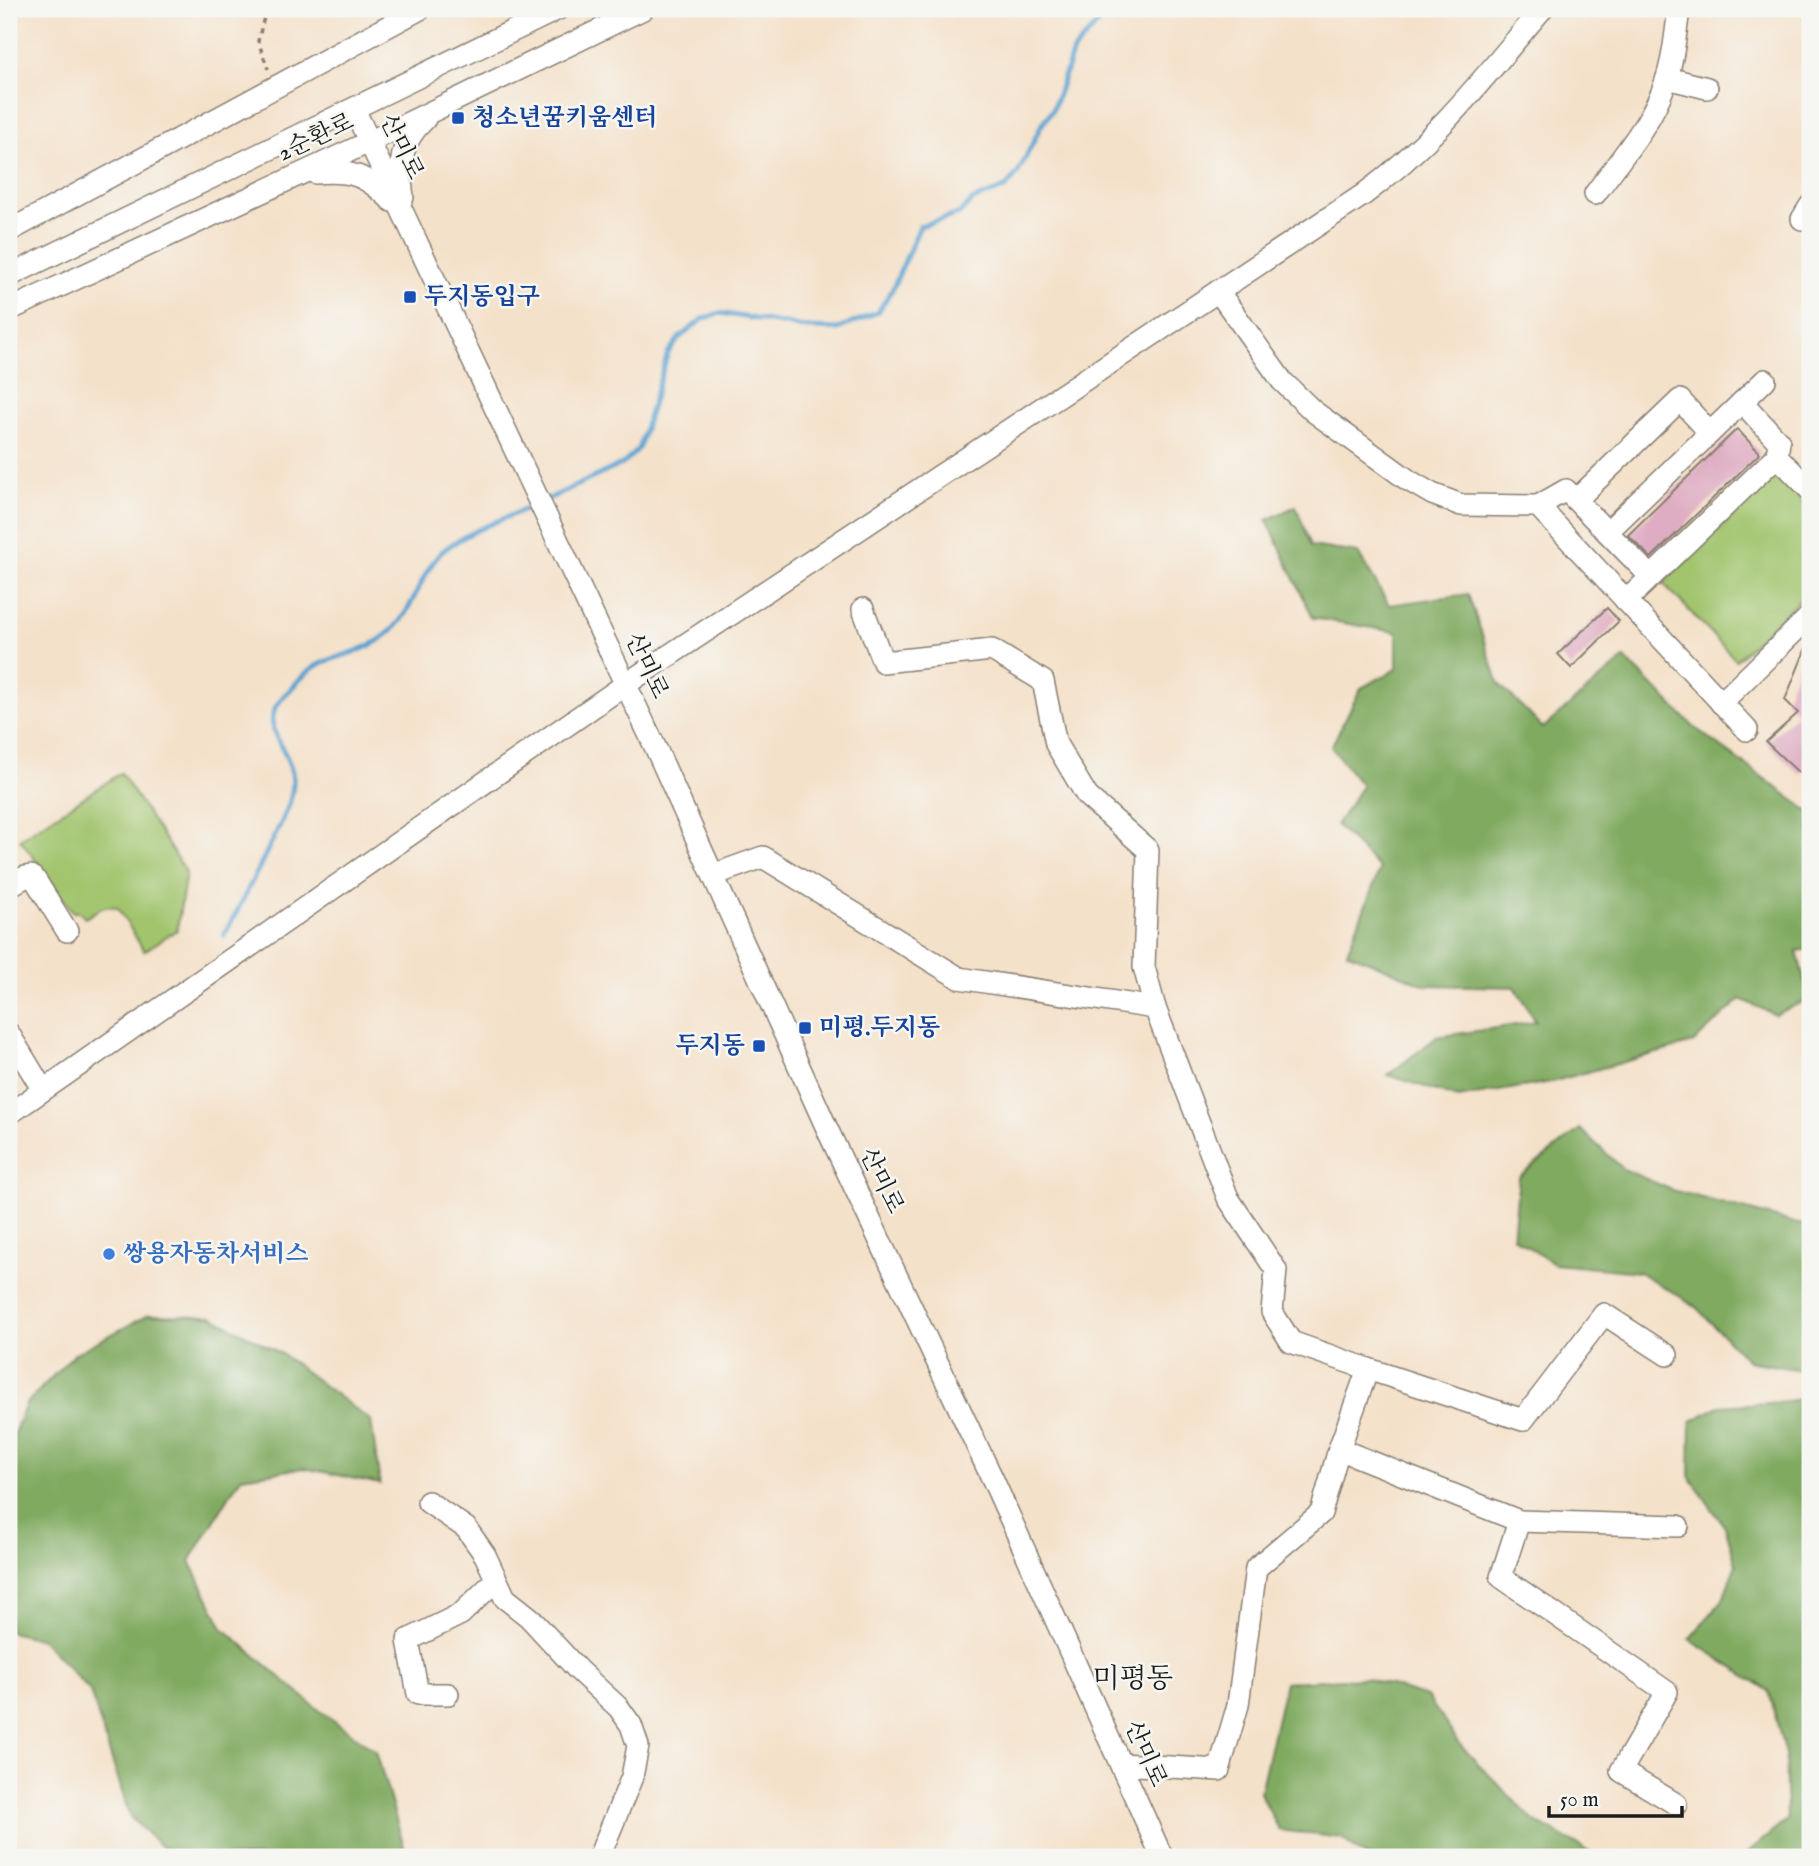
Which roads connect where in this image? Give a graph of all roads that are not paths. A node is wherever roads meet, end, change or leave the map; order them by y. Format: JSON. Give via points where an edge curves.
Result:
{"nodes":[{"id":1,"x":420,"y":9,"type":"edge"},
{"id":2,"x":558,"y":9,"type":"edge"},
{"id":3,"x":643,"y":9,"type":"edge"},
{"id":4,"x":1542,"y":9,"type":"edge"},
{"id":5,"x":1679,"y":9,"type":"edge"},
{"id":6,"x":1667,"y":78,"type":"junction"},
{"id":7,"x":1707,"y":88,"type":"dead end"},
{"id":8,"x":354,"y":109,"type":"junction"},
{"id":9,"x":438,"y":109,"type":"junction"},
{"id":10,"x":369,"y":142,"type":"junction"},
{"id":11,"x":299,"y":174,"type":"junction"},
{"id":12,"x":1595,"y":194,"type":"dead end"},
{"id":13,"x":406,"y":219,"type":"junction"},
{"id":14,"x":9,"y":231,"type":"edge"},
{"id":15,"x":9,"y":276,"type":"edge"},
{"id":16,"x":1218,"y":292,"type":"junction"},
{"id":17,"x":9,"y":310,"type":"edge"},
{"id":18,"x":1765,"y":380,"type":"dead end"},
{"id":19,"x":1742,"y":402,"type":"junction"},
{"id":20,"x":1710,"y":433,"type":"junction"},
{"id":21,"x":1777,"y":456,"type":"junction"},
{"id":22,"x":1810,"y":490,"type":"edge"},
{"id":23,"x":1576,"y":500,"type":"junction"},
{"id":24,"x":1538,"y":506,"type":"junction"},
{"id":25,"x":1606,"y":532,"type":"junction"},
{"id":26,"x":1650,"y":576,"type":"junction"},
{"id":27,"x":1626,"y":601,"type":"junction"},
{"id":28,"x":863,"y":609,"type":"dead end"},
{"id":29,"x":1810,"y":616,"type":"edge"},
{"id":30,"x":626,"y":684,"type":"junction"},
{"id":31,"x":1721,"y":703,"type":"junction"},
{"id":32,"x":1747,"y":730,"type":"dead end"},
{"id":33,"x":713,"y":875,"type":"junction"},
{"id":34,"x":9,"y":886,"type":"edge"},
{"id":35,"x":67,"y":931,"type":"dead end"},
{"id":36,"x":1154,"y":1007,"type":"junction"},
{"id":37,"x":9,"y":1034,"type":"edge"},
{"id":38,"x":43,"y":1090,"type":"junction"},
{"id":39,"x":9,"y":1114,"type":"edge"},
{"id":40,"x":1667,"y":1355,"type":"dead end"},
{"id":41,"x":1368,"y":1369,"type":"junction"},
{"id":42,"x":1339,"y":1448,"type":"junction"},
{"id":43,"x":428,"y":1502,"type":"dead end"},
{"id":44,"x":1519,"y":1521,"type":"junction"},
{"id":45,"x":1678,"y":1526,"type":"dead end"},
{"id":46,"x":496,"y":1580,"type":"junction"},
{"id":47,"x":448,"y":1694,"type":"dead end"},
{"id":48,"x":1121,"y":1764,"type":"junction"},
{"id":49,"x":1676,"y":1804,"type":"dead end"},
{"id":50,"x":599,"y":1857,"type":"edge"},
{"id":51,"x":1162,"y":1857,"type":"edge"}],
"edges":[{"from":1,"to":14,"type":"street"},
{"from":2,"to":8,"type":"street","name":"2순환로"},
{"from":3,"to":9,"type":"street","name":"2순환로"},
{"from":4,"to":16,"type":"street","via":[[1455,113],[1392,174]]},
{"from":5,"to":6,"type":"street"},
{"from":6,"to":7,"type":"street"},
{"from":6,"to":12,"type":"street","via":[[1642,127]]},
{"from":8,"to":10,"type":"street","name":"산미로"},
{"from":8,"to":15,"type":"street","name":"2순환로"},
{"from":9,"to":10,"type":"street","name":"2순환로"},
{"from":9,"to":13,"type":"street","via":[[413,130],[402,151],[399,168]]},
{"from":10,"to":11,"type":"street","name":"2순환로"},
{"from":10,"to":13,"type":"street","name":"산미로"},
{"from":11,"to":13,"type":"street","via":[[355,174],[381,190]]},
{"from":11,"to":17,"type":"street","name":"2순환로"},
{"from":13,"to":30,"type":"street","name":"산미로"},
{"from":16,"to":24,"type":"street","via":[[1282,381],[1313,411],[1408,480],[1461,505]]},
{"from":16,"to":30,"type":"street"},
{"from":18,"to":19,"type":"street"},
{"from":19,"to":20,"type":"street"},
{"from":19,"to":21,"type":"street","via":[[1779,442]]},
{"from":20,"to":23,"type":"street","via":[[1680,400]]},
{"from":20,"to":25,"type":"street"},
{"from":21,"to":22,"type":"street"},
{"from":21,"to":26,"type":"street"},
{"from":23,"to":24,"type":"street","via":[[1566,490]]},
{"from":23,"to":25,"type":"street"},
{"from":24,"to":27,"type":"street"},
{"from":25,"to":26,"type":"street"},
{"from":26,"to":27,"type":"street"},
{"from":27,"to":31,"type":"street"},
{"from":28,"to":36,"type":"street","via":[[883,662],[992,650],[1044,681],[1056,744],[1087,796],[1148,850],[1144,967]]},
{"from":29,"to":31,"type":"street"},
{"from":30,"to":33,"type":"street","name":"산미로"},
{"from":30,"to":38,"type":"street"},
{"from":31,"to":32,"type":"street"},
{"from":33,"to":36,"type":"street","via":[[763,857],[959,978]]},
{"from":33,"to":48,"type":"street","name":"산미로"},
{"from":34,"to":35,"type":"street","via":[[31,876]]},
{"from":36,"to":41,"type":"street","via":[[1228,1198],[1276,1270],[1272,1312],[1291,1342]]},
{"from":37,"to":38,"type":"street"},
{"from":38,"to":39,"type":"street"},
{"from":40,"to":41,"type":"street","via":[[1604,1314],[1523,1420]]},
{"from":41,"to":42,"type":"street"},
{"from":42,"to":44,"type":"street"},
{"from":42,"to":48,"type":"street","via":[[1321,1513],[1256,1568],[1238,1705],[1219,1770]]},
{"from":43,"to":46,"type":"street","via":[[466,1528]]},
{"from":44,"to":45,"type":"street"},
{"from":44,"to":49,"type":"street","via":[[1502,1577],[1667,1692],[1621,1771]]},
{"from":46,"to":47,"type":"street","via":[[461,1614],[408,1640],[418,1694]]},
{"from":46,"to":50,"type":"street","via":[[505,1598],[529,1617],[631,1725],[638,1746],[632,1777]]},
{"from":48,"to":51,"type":"street","name":"산미로"}]}
